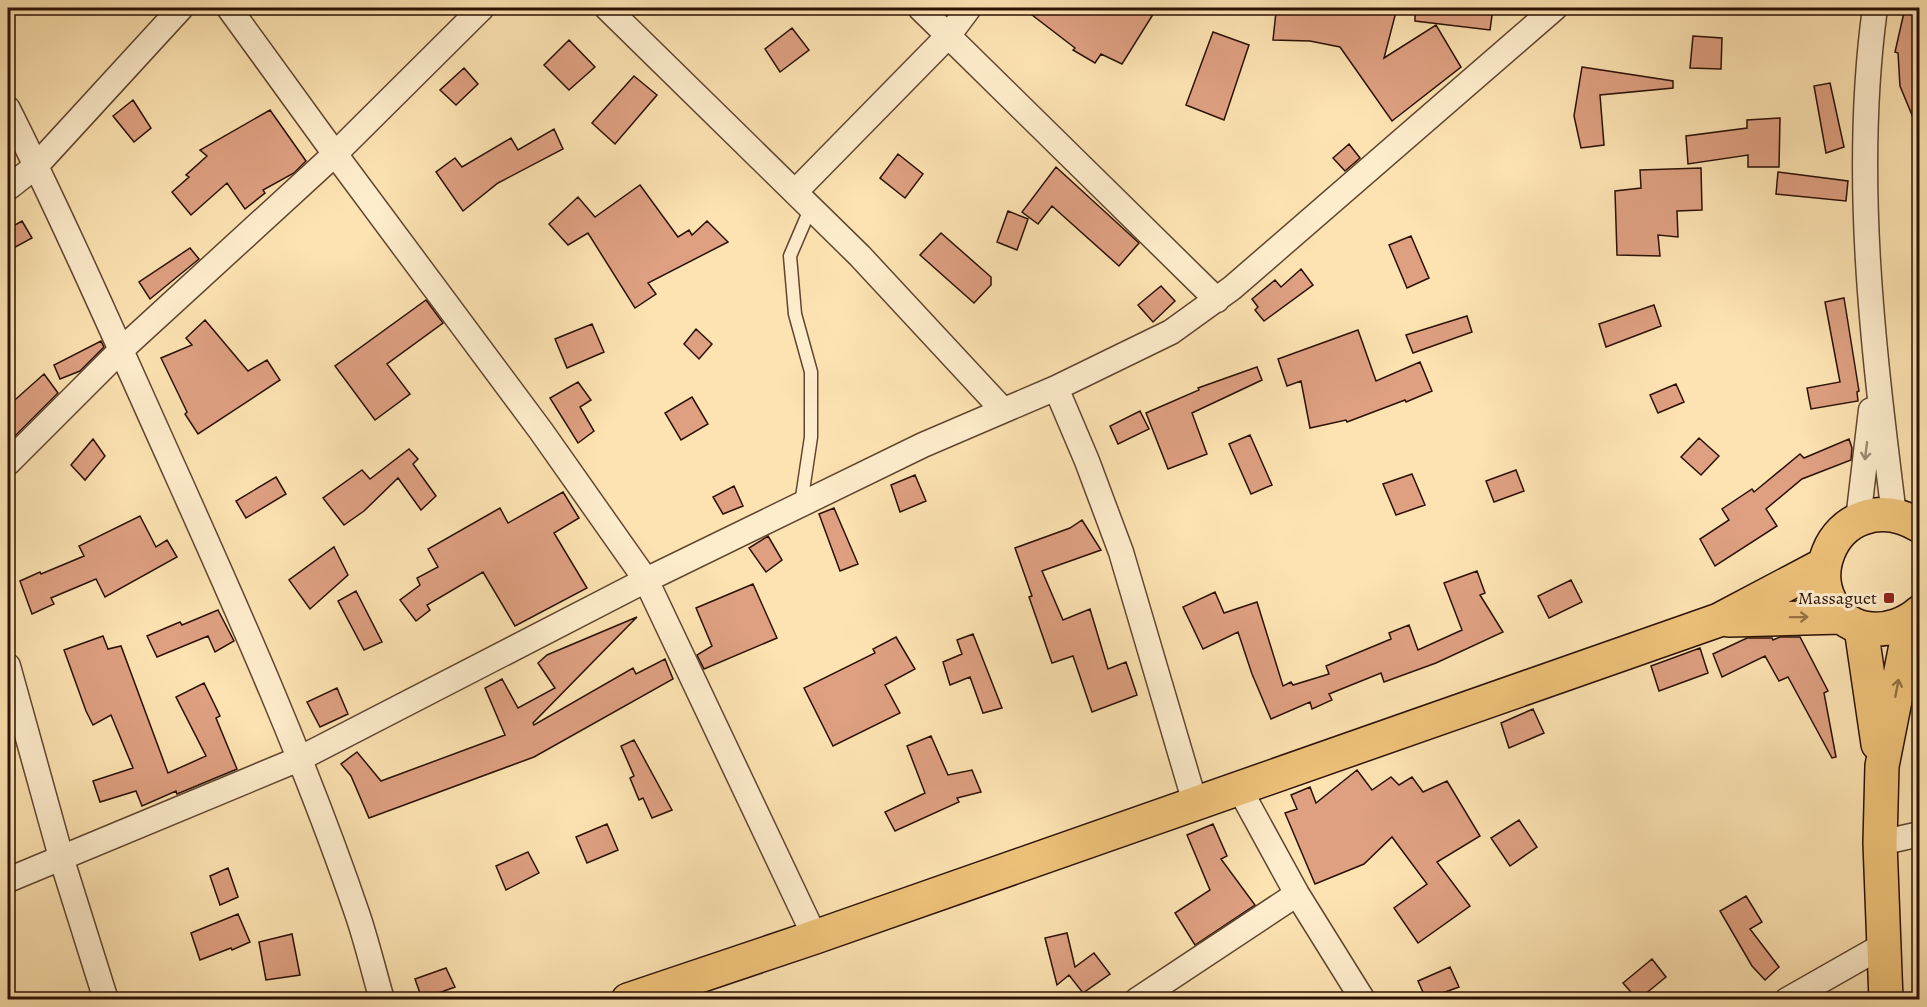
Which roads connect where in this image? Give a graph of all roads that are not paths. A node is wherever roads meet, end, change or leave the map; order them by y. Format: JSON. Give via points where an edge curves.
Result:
{"nodes":[{"id":1,"x":181,"y":8,"type":"edge"},
{"id":2,"x":229,"y":8,"type":"edge"},
{"id":3,"x":482,"y":8,"type":"edge"},
{"id":4,"x":607,"y":8,"type":"edge"},
{"id":5,"x":920,"y":8,"type":"edge"},
{"id":6,"x":969,"y":8,"type":"edge"},
{"id":7,"x":1555,"y":8,"type":"edge"},
{"id":8,"x":1875,"y":8,"type":"edge"},
{"id":9,"x":948,"y":36,"type":"junction"},
{"id":10,"x":8,"y":109,"type":"edge"},
{"id":11,"x":335,"y":154,"type":"junction"},
{"id":12,"x":36,"y":166,"type":"junction"},
{"id":13,"x":8,"y":188,"type":"edge"},
{"id":14,"x":803,"y":199,"type":"junction"},
{"id":15,"x":1217,"y":300,"type":"junction"},
{"id":16,"x":121,"y":350,"type":"junction"},
{"id":17,"x":1876,"y":372,"type":"junction"},
{"id":18,"x":1056,"y":388,"type":"junction"},
{"id":19,"x":1003,"y":410,"type":"junction"},
{"id":20,"x":8,"y":463,"type":"edge"},
{"id":21,"x":801,"y":504,"type":"junction"},
{"id":22,"x":1858,"y":520,"type":"junction"},
{"id":23,"x":1907,"y":521,"type":"edge"},
{"id":24,"x":1824,"y":564,"type":"junction"},
{"id":25,"x":646,"y":580,"type":"junction"},
{"id":26,"x":1915,"y":616,"type":"edge"},
{"id":27,"x":1719,"y":620,"type":"junction"},
{"id":28,"x":1851,"y":622,"type":"junction"},
{"id":29,"x":8,"y":666,"type":"edge"},
{"id":30,"x":299,"y":759,"type":"junction"},
{"id":31,"x":1882,"y":766,"type":"junction"},
{"id":32,"x":1239,"y":788,"type":"junction"},
{"id":33,"x":1195,"y":803,"type":"junction"},
{"id":34,"x":1920,"y":834,"type":"edge"},
{"id":35,"x":1880,"y":843,"type":"junction"},
{"id":36,"x":61,"y":857,"type":"junction"},
{"id":37,"x":8,"y":880,"type":"edge"},
{"id":38,"x":1297,"y":894,"type":"junction"},
{"id":39,"x":815,"y":937,"type":"junction"},
{"id":40,"x":1882,"y":946,"type":"junction"},
{"id":41,"x":106,"y":999,"type":"edge"},
{"id":42,"x":382,"y":999,"type":"edge"},
{"id":43,"x":628,"y":999,"type":"edge"},
{"id":44,"x":1137,"y":999,"type":"edge"},
{"id":45,"x":1363,"y":999,"type":"edge"},
{"id":46,"x":1787,"y":999,"type":"edge"},
{"id":47,"x":1886,"y":999,"type":"edge"}],
"edges":[{"from":1,"to":12,"type":"street"},
{"from":2,"to":11,"type":"street"},
{"from":3,"to":11,"type":"street"},
{"from":4,"to":14,"type":"street"},
{"from":5,"to":9,"type":"street"},
{"from":6,"to":9,"type":"street"},
{"from":7,"to":15,"type":"street"},
{"from":8,"to":17,"type":"street","via":[[1864,124]]},
{"from":9,"to":14,"type":"street"},
{"from":9,"to":15,"type":"street"},
{"from":10,"to":12,"type":"street"},
{"from":11,"to":16,"type":"street"},
{"from":11,"to":25,"type":"street"},
{"from":12,"to":13,"type":"street"},
{"from":12,"to":16,"type":"street"},
{"from":14,"to":19,"type":"street"},
{"from":14,"to":21,"type":"lane","via":[[790,256],[795,314],[811,372],[811,437]]},
{"from":15,"to":18,"type":"street","via":[[1171,332]]},
{"from":16,"to":20,"type":"street"},
{"from":16,"to":30,"type":"street"},
{"from":17,"to":22,"type":"street","one_way":true},
{"from":17,"to":23,"type":"street"},
{"from":18,"to":19,"type":"street"},
{"from":18,"to":33,"type":"street","via":[[1121,552]]},
{"from":19,"to":21,"type":"street"},
{"from":21,"to":25,"type":"street"},
{"from":22,"to":23,"type":"highway","via":[[1881,514]]},
{"from":22,"to":24,"type":"highway","via":[[1836,538]]},
{"from":24,"to":27,"type":"highway"},
{"from":24,"to":28,"type":"highway","via":[[1824,583],[1830,601]]},
{"from":25,"to":30,"type":"street"},
{"from":25,"to":39,"type":"street"},
{"from":26,"to":28,"type":"highway","via":[[1895,627],[1878,630]]},
{"from":31,"to":26,"type":"highway","one_way":true},
{"from":27,"to":28,"type":"highway","one_way":true},
{"from":27,"to":32,"type":"highway"},
{"from":28,"to":31,"type":"highway"},
{"from":29,"to":36,"type":"street"},
{"from":30,"to":36,"type":"street"},
{"from":30,"to":42,"type":"street","via":[[358,916]]},
{"from":31,"to":35,"type":"highway"},
{"from":32,"to":33,"type":"highway"},
{"from":32,"to":38,"type":"street"},
{"from":33,"to":39,"type":"highway"},
{"from":34,"to":35,"type":"street"},
{"from":35,"to":40,"type":"highway"},
{"from":36,"to":37,"type":"street"},
{"from":36,"to":41,"type":"street"},
{"from":38,"to":44,"type":"street"},
{"from":38,"to":45,"type":"street"},
{"from":39,"to":43,"type":"highway"},
{"from":40,"to":46,"type":"street"},
{"from":40,"to":47,"type":"highway"}]}
